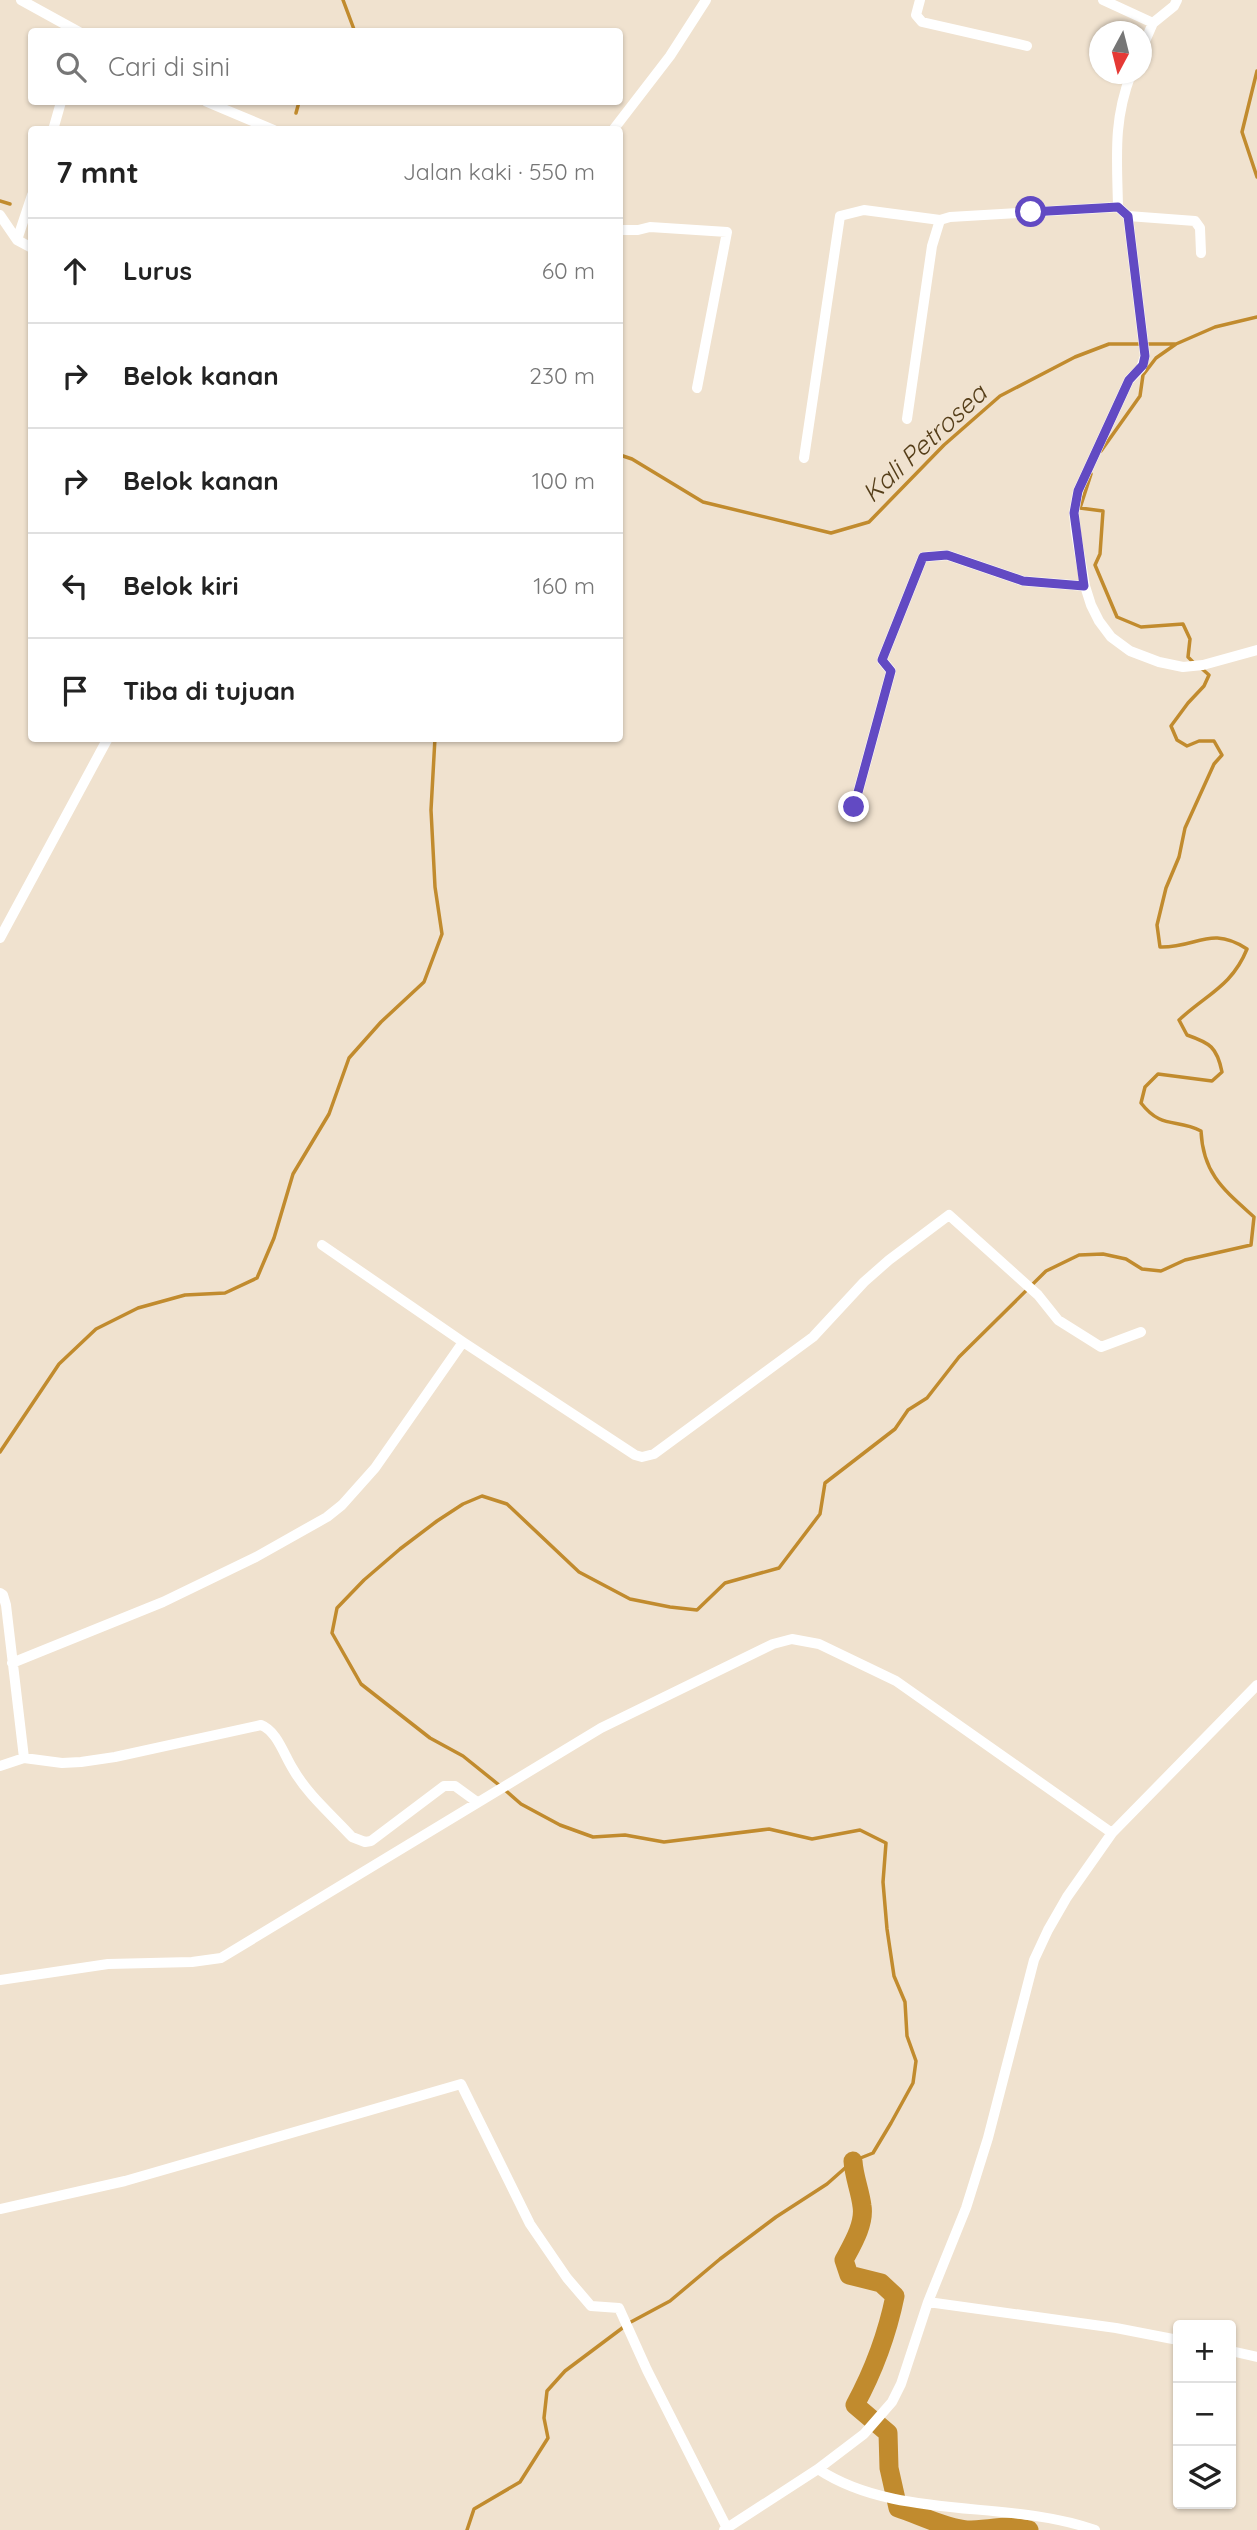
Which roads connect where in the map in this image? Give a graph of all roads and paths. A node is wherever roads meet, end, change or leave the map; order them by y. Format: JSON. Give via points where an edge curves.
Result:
{"nodes":[{"id":1,"x":22,"y":0,"type":"edge"},
{"id":2,"x":706,"y":0,"type":"edge"},
{"id":3,"x":920,"y":0,"type":"edge"},
{"id":4,"x":1103,"y":0,"type":"edge"},
{"id":5,"x":1177,"y":0,"type":"edge"},
{"id":6,"x":1153,"y":23,"type":"joint"},
{"id":7,"x":72,"y":28,"type":"edge"},
{"id":8,"x":1027,"y":46,"type":"dead end"},
{"id":9,"x":1128,"y":84,"type":"edge"},
{"id":10,"x":60,"y":105,"type":"edge"},
{"id":11,"x":214,"y":105,"type":"edge"},
{"id":12,"x":54,"y":126,"type":"edge"},
{"id":13,"x":264,"y":126,"type":"edge"},
{"id":14,"x":616,"y":126,"type":"edge"},
{"id":15,"x":28,"y":207,"type":"edge"},
{"id":16,"x":1118,"y":207,"type":"junction"},
{"id":17,"x":0,"y":215,"type":"edge"},
{"id":18,"x":1128,"y":216,"type":"junction"},
{"id":19,"x":940,"y":220,"type":"junction"},
{"id":20,"x":623,"y":230,"type":"edge"},
{"id":21,"x":17,"y":240,"type":"junction"},
{"id":22,"x":28,"y":246,"type":"edge"},
{"id":23,"x":1201,"y":253,"type":"dead end"},
{"id":24,"x":697,"y":388,"type":"dead end"},
{"id":25,"x":907,"y":419,"type":"dead end"},
{"id":26,"x":804,"y":458,"type":"dead end"},
{"id":27,"x":1084,"y":586,"type":"junction"},
{"id":28,"x":1257,"y":650,"type":"edge"},
{"id":29,"x":106,"y":742,"type":"edge"},
{"id":30,"x":854,"y":807,"type":"dead end"},
{"id":31,"x":0,"y":938,"type":"edge"},
{"id":32,"x":322,"y":1245,"type":"dead end"},
{"id":33,"x":1141,"y":1332,"type":"dead end"},
{"id":34,"x":463,"y":1342,"type":"junction"},
{"id":35,"x":0,"y":1593,"type":"edge"},
{"id":36,"x":12,"y":1663,"type":"junction"},
{"id":37,"x":1257,"y":1685,"type":"edge"},
{"id":38,"x":24,"y":1758,"type":"junction"},
{"id":39,"x":0,"y":1766,"type":"edge"},
{"id":40,"x":482,"y":1800,"type":"junction"},
{"id":41,"x":1112,"y":1833,"type":"junction"},
{"id":42,"x":0,"y":1980,"type":"edge"},
{"id":43,"x":0,"y":2209,"type":"edge"},
{"id":44,"x":928,"y":2302,"type":"junction"},
{"id":45,"x":1173,"y":2339,"type":"edge"},
{"id":46,"x":1236,"y":2352,"type":"edge"},
{"id":47,"x":1257,"y":2357,"type":"edge"},
{"id":48,"x":817,"y":2469,"type":"junction"},
{"id":49,"x":726,"y":2529,"type":"edge"},
{"id":50,"x":1095,"y":2530,"type":"edge"}],
"edges":[{"from":1,"to":7,"type":"street"},
{"from":2,"to":14,"type":"street"},
{"from":3,"to":8,"type":"street","via":[[916,15],[922,22]]},
{"from":4,"to":6,"type":"street"},
{"from":5,"to":6,"type":"street"},
{"from":9,"to":16,"type":"street","via":[[1117,123]]},
{"from":10,"to":12,"type":"street"},
{"from":11,"to":13,"type":"street"},
{"from":15,"to":21,"type":"street"},
{"from":16,"to":18,"type":"street"},
{"from":16,"to":19,"type":"street"},
{"from":17,"to":21,"type":"street"},
{"from":18,"to":23,"type":"street","via":[[1195,221],[1200,228]]},
{"from":18,"to":27,"type":"street","via":[[1145,356],[1129,380],[1078,491],[1074,513]]},
{"from":19,"to":25,"type":"street","via":[[932,246]]},
{"from":19,"to":26,"type":"street","via":[[864,210],[840,216]]},
{"from":20,"to":24,"type":"street","via":[[650,227],[727,232]]},
{"from":21,"to":22,"type":"street"},
{"from":27,"to":28,"type":"street","via":[[1111,637],[1130,651],[1159,662],[1189,667]]},
{"from":27,"to":30,"type":"street","via":[[1023,581],[947,555],[923,557],[882,660],[891,671]]},
{"from":29,"to":31,"type":"street"},
{"from":32,"to":34,"type":"street"},
{"from":33,"to":34,"type":"street","via":[[1101,1347],[1058,1320],[1038,1295],[948,1215],[864,1282],[813,1337],[648,1457],[635,1455]]},
{"from":34,"to":36,"type":"street","via":[[375,1468],[327,1517],[163,1602]]},
{"from":35,"to":36,"type":"street","via":[[6,1605]]},
{"from":36,"to":38,"type":"street"},
{"from":37,"to":41,"type":"street"},
{"from":38,"to":39,"type":"street"},
{"from":38,"to":40,"type":"street","via":[[81,1762],[261,1725],[278,1741],[298,1777],[358,1841],[371,1840],[443,1786],[455,1786]]},
{"from":40,"to":41,"type":"street","via":[[601,1728],[792,1639],[820,1644],[896,1681]]},
{"from":40,"to":42,"type":"street","via":[[221,1958],[108,1964]]},
{"from":41,"to":44,"type":"street","via":[[1067,1897],[1034,1960],[988,2138]]},
{"from":43,"to":49,"type":"street","via":[[125,2181],[461,2084],[530,2224],[567,2278],[591,2306],[619,2308]]},
{"from":44,"to":45,"type":"street"},
{"from":44,"to":48,"type":"street","via":[[901,2384],[886,2410],[864,2434]]},
{"from":46,"to":47,"type":"street"},
{"from":48,"to":49,"type":"street"},
{"from":48,"to":50,"type":"street","via":[[836,2481],[884,2496],[1055,2518]]}]}
